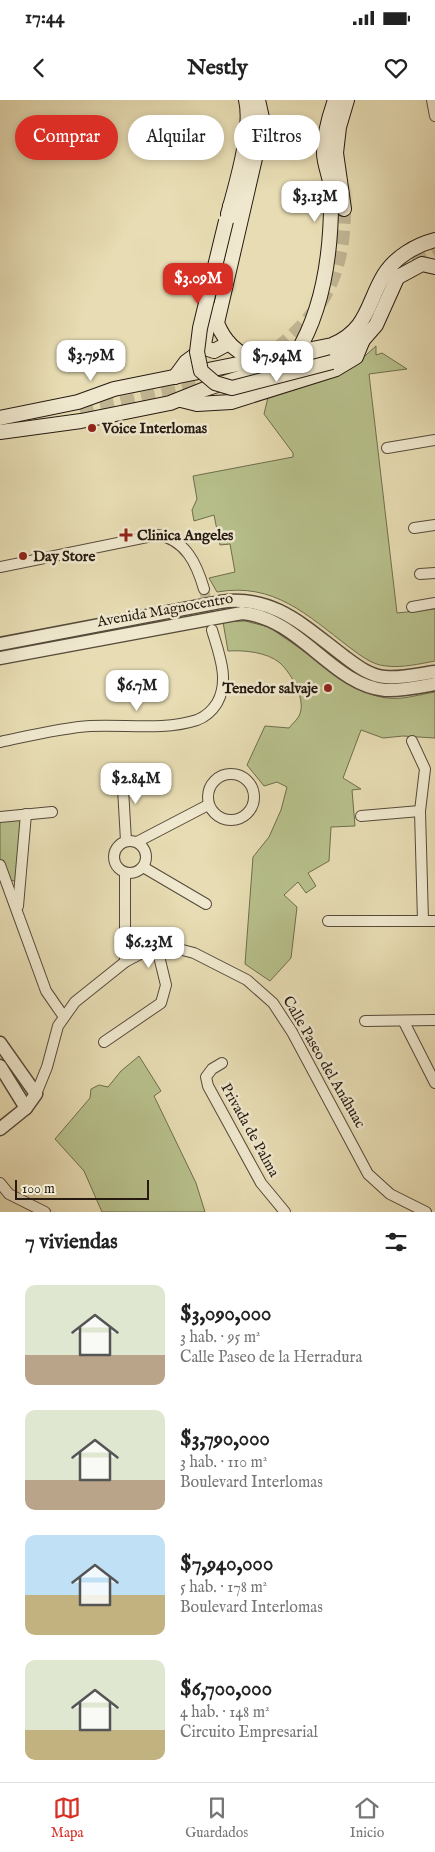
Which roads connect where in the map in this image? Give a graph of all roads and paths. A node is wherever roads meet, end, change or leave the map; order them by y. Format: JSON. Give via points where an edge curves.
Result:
{"nodes":[{"id":1,"x":246,"y":100,"type":"edge"},
{"id":2,"x":258,"y":100,"type":"edge"},
{"id":3,"x":335,"y":100,"type":"edge"},
{"id":4,"x":347,"y":100,"type":"edge"},
{"id":5,"x":432,"y":100,"type":"edge"},
{"id":6,"x":435,"y":116,"type":"edge"},
{"id":7,"x":230,"y":206,"type":"junction"},
{"id":8,"x":344,"y":209,"type":"tunnel mouth"},
{"id":9,"x":435,"y":240,"type":"edge"},
{"id":10,"x":431,"y":264,"type":"edge"},
{"id":11,"x":362,"y":342,"type":"junction"},
{"id":12,"x":229,"y":344,"type":"junction"},
{"id":13,"x":205,"y":348,"type":"junction"},
{"id":14,"x":296,"y":354,"type":"junction"},
{"id":15,"x":264,"y":360,"type":"junction"},
{"id":16,"x":175,"y":377,"type":"junction"},
{"id":17,"x":114,"y":389,"type":"junction"},
{"id":18,"x":182,"y":400,"type":"junction"},
{"id":19,"x":79,"y":407,"type":"junction"},
{"id":20,"x":0,"y":410,"type":"edge"},
{"id":21,"x":0,"y":418,"type":"edge"},
{"id":22,"x":16,"y":429,"type":"junction"},
{"id":23,"x":0,"y":432,"type":"edge"},
{"id":24,"x":435,"y":440,"type":"edge"},
{"id":25,"x":387,"y":448,"type":"dead end"},
{"id":26,"x":435,"y":525,"type":"edge"},
{"id":27,"x":414,"y":528,"type":"dead end"},
{"id":28,"x":0,"y":567,"type":"edge"},
{"id":29,"x":435,"y":573,"type":"edge"},
{"id":30,"x":420,"y":574,"type":"dead end"},
{"id":31,"x":204,"y":589,"type":"tunnel mouth"},
{"id":32,"x":435,"y":603,"type":"edge"},
{"id":33,"x":412,"y":607,"type":"dead end"},
{"id":34,"x":212,"y":630,"type":"tunnel mouth"},
{"id":35,"x":0,"y":644,"type":"edge"},
{"id":36,"x":0,"y":658,"type":"edge"},
{"id":37,"x":435,"y":672,"type":"edge"},
{"id":38,"x":435,"y":684,"type":"edge"},
{"id":39,"x":412,"y":741,"type":"dead end"},
{"id":40,"x":0,"y":742,"type":"edge"},
{"id":41,"x":122,"y":770,"type":"dead end"},
{"id":42,"x":208,"y":805,"type":"junction"},
{"id":43,"x":420,"y":811,"type":"junction"},
{"id":44,"x":52,"y":812,"type":"dead end"},
{"id":45,"x":26,"y":814,"type":"junction"},
{"id":46,"x":361,"y":816,"type":"dead end"},
{"id":47,"x":0,"y":817,"type":"edge"},
{"id":48,"x":126,"y":841,"type":"junction"},
{"id":49,"x":137,"y":842,"type":"junction"},
{"id":50,"x":0,"y":865,"type":"edge"},
{"id":51,"x":143,"y":867,"type":"junction"},
{"id":52,"x":125,"y":873,"type":"junction"},
{"id":53,"x":206,"y":904,"type":"dead end"},
{"id":54,"x":18,"y":909,"type":"junction"},
{"id":55,"x":328,"y":921,"type":"dead end"},
{"id":56,"x":423,"y":921,"type":"junction"},
{"id":57,"x":435,"y":921,"type":"edge"},
{"id":58,"x":157,"y":948,"type":"junction"},
{"id":59,"x":125,"y":962,"type":"junction"},
{"id":60,"x":64,"y":1017,"type":"junction"},
{"id":61,"x":435,"y":1020,"type":"edge"},
{"id":62,"x":365,"y":1021,"type":"dead end"},
{"id":63,"x":404,"y":1022,"type":"junction"},
{"id":64,"x":104,"y":1042,"type":"dead end"},
{"id":65,"x":0,"y":1043,"type":"edge"},
{"id":66,"x":222,"y":1063,"type":"dead end"},
{"id":67,"x":0,"y":1066,"type":"edge"},
{"id":68,"x":16,"y":1078,"type":"junction"},
{"id":69,"x":435,"y":1083,"type":"edge"},
{"id":70,"x":36,"y":1094,"type":"junction"},
{"id":71,"x":26,"y":1108,"type":"junction"},
{"id":72,"x":0,"y":1130,"type":"edge"},
{"id":73,"x":0,"y":1183,"type":"edge"},
{"id":74,"x":44,"y":1212,"type":"edge"},
{"id":75,"x":285,"y":1212,"type":"edge"},
{"id":76,"x":426,"y":1212,"type":"edge"}],
"edges":[{"from":1,"to":7,"type":"main road","via":[[249,112],[247,128]]},
{"from":2,"to":12,"type":"main road","via":[[262,118],[259,141],[217,323]]},
{"from":3,"to":14,"type":"main road","via":[[324,153],[331,188],[325,268],[311,325]]},
{"from":4,"to":8,"type":"main road","via":[[336,153]]},
{"from":5,"to":6,"type":"street"},
{"from":7,"to":11,"type":"main road","bridge":true,"via":[[200,328],[196,352],[201,371],[215,384],[232,388],[332,362],[348,355]]},
{"from":7,"to":13,"type":"main road","via":[[232,215]]},
{"from":9,"to":14,"type":"main road","via":[[409,251],[390,267],[363,320],[352,334],[326,347]]},
{"from":10,"to":11,"type":"main road","via":[[398,277],[380,318]]},
{"from":11,"to":18,"type":"main road","via":[[341,352],[205,389]]},
{"from":11,"to":18,"type":"main road","via":[[356,356],[336,369],[230,402],[197,404]]},
{"from":12,"to":13,"type":"main road","via":[[214,351]]},
{"from":12,"to":15,"type":"main road","via":[[248,357]]},
{"from":13,"to":16,"type":"main road","via":[[186,362]]},
{"from":14,"to":15,"type":"main road"},
{"from":15,"to":16,"type":"main road"},
{"from":16,"to":17,"type":"main road"},
{"from":17,"to":19,"type":"main road"},
{"from":17,"to":20,"type":"main road","via":[[76,393]]},
{"from":18,"to":22,"type":"main road","via":[[81,421]]},
{"from":19,"to":21,"type":"main road"},
{"from":19,"to":22,"type":"main road"},
{"from":22,"to":23,"type":"main road"},
{"from":24,"to":25,"type":"street"},
{"from":26,"to":27,"type":"street"},
{"from":28,"to":31,"type":"street","via":[[157,535],[168,538],[185,550],[194,561]]},
{"from":29,"to":30,"type":"street"},
{"from":32,"to":33,"type":"street"},
{"from":34,"to":40,"type":"street","via":[[224,680],[222,692],[208,714],[198,720],[168,725],[88,726]]},
{"from":35,"to":37,"type":"street","name":"Avenida Magnocentro","via":[[241,600],[264,603],[285,612],[370,673],[394,677]]},
{"from":36,"to":38,"type":"street","name":"Avenida Magnocentro","via":[[242,612],[279,623],[348,674],[370,686],[396,690]]},
{"from":39,"to":43,"type":"street","via":[[425,769]]},
{"from":41,"to":48,"type":"street"},
{"from":42,"to":42,"type":"street","via":[[220,818],[238,820],[252,807],[253,789],[247,779],[236,774],[223,774],[213,781],[207,792]]},
{"from":42,"to":49,"type":"street"},
{"from":43,"to":46,"type":"street"},
{"from":43,"to":56,"type":"street"},
{"from":44,"to":45,"type":"street"},
{"from":45,"to":47,"type":"street"},
{"from":45,"to":54,"type":"street"},
{"from":48,"to":49,"type":"street"},
{"from":48,"to":52,"type":"street","via":[[114,852],[114,861]]},
{"from":49,"to":51,"type":"street","via":[[144,849]]},
{"from":50,"to":54,"type":"street"},
{"from":51,"to":52,"type":"street"},
{"from":51,"to":53,"type":"street"},
{"from":52,"to":59,"type":"street"},
{"from":54,"to":60,"type":"street","via":[[46,991]]},
{"from":55,"to":56,"type":"street"},
{"from":56,"to":57,"type":"street"},
{"from":58,"to":59,"type":"street","name":"Calle Paseo del Anáhuac"},
{"from":58,"to":64,"type":"street","via":[[166,985],[161,1003]]},
{"from":58,"to":76,"type":"street","name":"Calle Paseo del Anáhuac","via":[[171,947],[194,953],[247,980],[262,992],[292,1032],[368,1174],[390,1194]]},
{"from":59,"to":60,"type":"street","name":"Calle Paseo del Anáhuac","via":[[75,1002]]},
{"from":60,"to":70,"type":"street","name":"Calle Paseo del Anáhuac"},
{"from":61,"to":63,"type":"street"},
{"from":62,"to":63,"type":"street"},
{"from":63,"to":69,"type":"street"},
{"from":65,"to":68,"type":"street"},
{"from":66,"to":75,"type":"street","name":"Privada de Palma","via":[[206,1077],[208,1086],[261,1183]]},
{"from":67,"to":68,"type":"street"},
{"from":68,"to":70,"type":"street"},
{"from":68,"to":71,"type":"street"},
{"from":70,"to":71,"type":"street","name":"Calle Paseo del Anáhuac"},
{"from":71,"to":72,"type":"street","name":"Calle Paseo del Anáhuac"},
{"from":73,"to":74,"type":"street","via":[[9,1194]]}]}
